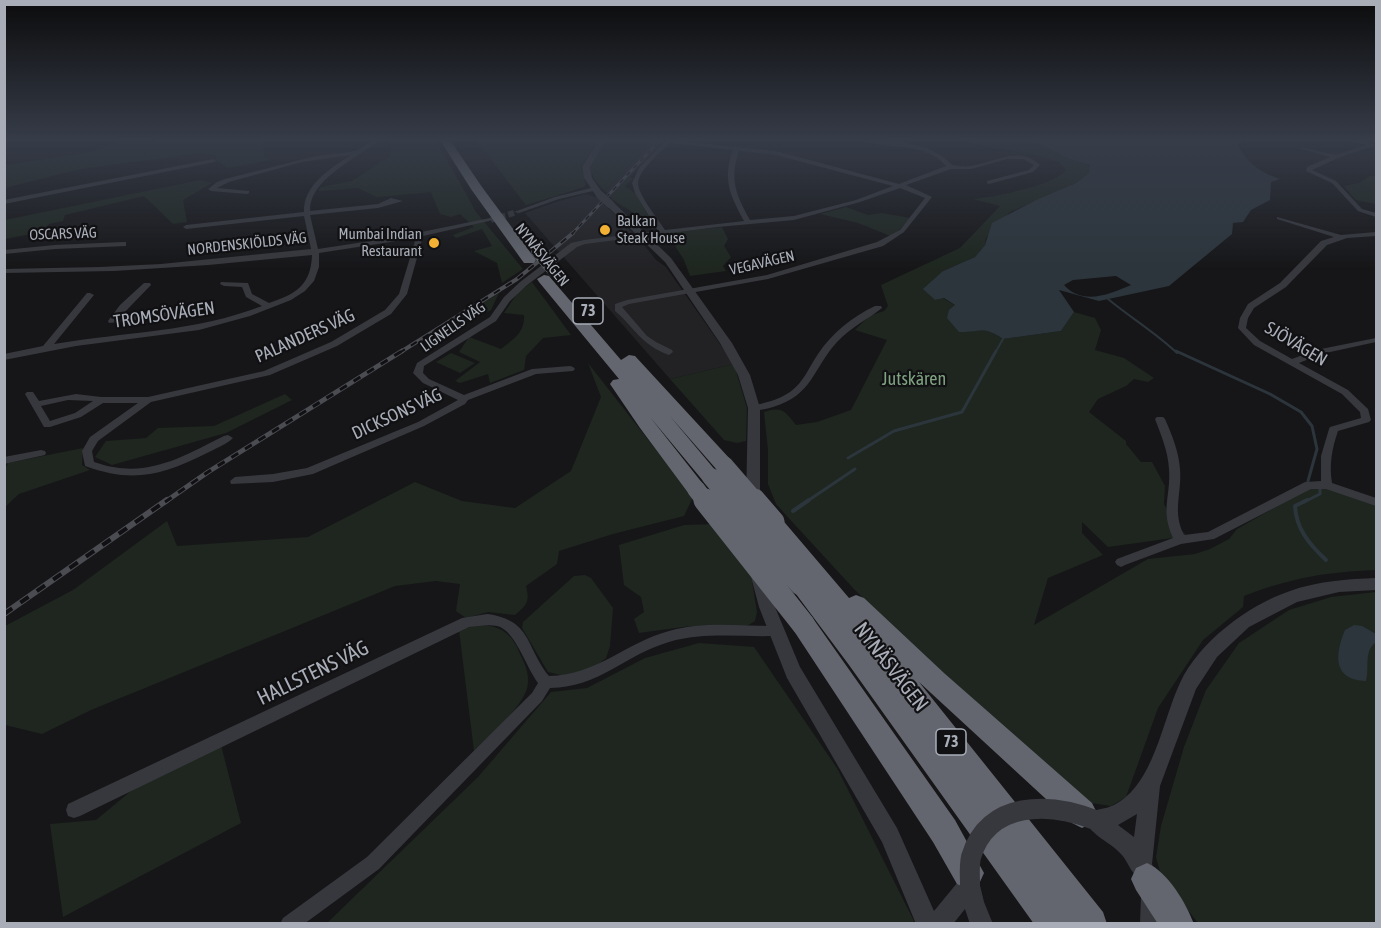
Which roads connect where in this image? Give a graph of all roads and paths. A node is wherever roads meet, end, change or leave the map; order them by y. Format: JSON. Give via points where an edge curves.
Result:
{"nodes":[{"id":1,"x":102,"y":183,"type":"edge"},
{"id":2,"x":220,"y":183,"type":"edge"},
{"id":3,"x":320,"y":183,"type":"edge"},
{"id":4,"x":473,"y":183,"type":"edge"},
{"id":5,"x":487,"y":183,"type":"edge"},
{"id":6,"x":592,"y":183,"type":"edge"},
{"id":7,"x":635,"y":183,"type":"edge"},
{"id":8,"x":730,"y":183,"type":"edge"},
{"id":9,"x":893,"y":183,"type":"edge"},
{"id":10,"x":904,"y":183,"type":"edge"},
{"id":11,"x":1335,"y":183,"type":"edge"},
{"id":12,"x":899,"y":185,"type":"junction"},
{"id":13,"x":247,"y":192,"type":"dead end"},
{"id":14,"x":598,"y":192,"type":"junction"},
{"id":15,"x":4,"y":202,"type":"edge"},
{"id":16,"x":387,"y":203,"type":"dead end"},
{"id":17,"x":306,"y":213,"type":"junction"},
{"id":18,"x":517,"y":213,"type":"tunnel mouth"},
{"id":19,"x":1377,"y":215,"type":"edge"},
{"id":20,"x":1279,"y":218,"type":"dead end"},
{"id":21,"x":490,"y":220,"type":"tunnel mouth"},
{"id":22,"x":748,"y":222,"type":"junction"},
{"id":23,"x":186,"y":226,"type":"dead end"},
{"id":24,"x":662,"y":231,"type":"junction"},
{"id":25,"x":643,"y":234,"type":"junction"},
{"id":26,"x":1377,"y":234,"type":"edge"},
{"id":27,"x":420,"y":235,"type":"junction"},
{"id":28,"x":1340,"y":238,"type":"junction"},
{"id":29,"x":123,"y":244,"type":"dead end"},
{"id":30,"x":316,"y":250,"type":"junction"},
{"id":31,"x":4,"y":252,"type":"edge"},
{"id":32,"x":533,"y":255,"type":"junction"},
{"id":33,"x":4,"y":271,"type":"edge"},
{"id":34,"x":549,"y":274,"type":"junction"},
{"id":35,"x":224,"y":284,"type":"dead end"},
{"id":36,"x":147,"y":285,"type":"dead end"},
{"id":37,"x":690,"y":292,"type":"junction"},
{"id":38,"x":90,"y":294,"type":"dead end"},
{"id":39,"x":268,"y":307,"type":"junction"},
{"id":40,"x":878,"y":308,"type":"dead end"},
{"id":41,"x":186,"y":312,"type":"dead end"},
{"id":42,"x":112,"y":321,"type":"junction"},
{"id":43,"x":1377,"y":340,"type":"edge"},
{"id":44,"x":98,"y":341,"type":"junction"},
{"id":45,"x":45,"y":349,"type":"junction"},
{"id":46,"x":669,"y":352,"type":"dead end"},
{"id":47,"x":4,"y":357,"type":"edge"},
{"id":48,"x":1293,"y":362,"type":"junction"},
{"id":49,"x":570,"y":369,"type":"dead end"},
{"id":50,"x":30,"y":394,"type":"dead end"},
{"id":51,"x":464,"y":398,"type":"junction"},
{"id":52,"x":101,"y":400,"type":"junction"},
{"id":53,"x":148,"y":400,"type":"junction"},
{"id":54,"x":35,"y":405,"type":"junction"},
{"id":55,"x":754,"y":408,"type":"junction"},
{"id":56,"x":1160,"y":419,"type":"dead end"},
{"id":57,"x":1366,"y":420,"type":"junction"},
{"id":58,"x":1377,"y":423,"type":"edge"},
{"id":59,"x":228,"y":438,"type":"dead end"},
{"id":60,"x":41,"y":453,"type":"dead end"},
{"id":61,"x":4,"y":460,"type":"edge"},
{"id":62,"x":710,"y":477,"type":"junction"},
{"id":63,"x":235,"y":482,"type":"dead end"},
{"id":64,"x":1327,"y":485,"type":"junction"},
{"id":65,"x":1377,"y":502,"type":"edge"},
{"id":66,"x":1180,"y":540,"type":"junction"},
{"id":67,"x":1121,"y":562,"type":"dead end"},
{"id":68,"x":807,"y":569,"type":"junction"},
{"id":69,"x":1377,"y":584,"type":"edge"},
{"id":70,"x":774,"y":631,"type":"junction"},
{"id":71,"x":546,"y":682,"type":"junction"},
{"id":72,"x":1150,"y":786,"type":"junction"},
{"id":73,"x":74,"y":810,"type":"dead end"},
{"id":74,"x":1089,"y":816,"type":"junction"},
{"id":75,"x":1144,"y":872,"type":"junction"},
{"id":76,"x":969,"y":879,"type":"junction"},
{"id":77,"x":289,"y":924,"type":"edge"},
{"id":78,"x":928,"y":924,"type":"edge"},
{"id":79,"x":938,"y":924,"type":"edge"},
{"id":80,"x":982,"y":924,"type":"edge"},
{"id":81,"x":1054,"y":924,"type":"edge"},
{"id":82,"x":1091,"y":924,"type":"edge"},
{"id":83,"x":1151,"y":924,"type":"edge"},
{"id":84,"x":1178,"y":924,"type":"edge"}],
"edges":[{"from":1,"to":15,"type":"street"},
{"from":2,"to":13,"type":"street","via":[[211,189]]},
{"from":3,"to":17,"type":"street"},
{"from":4,"to":32,"type":"highway","name":"NYNÄSVÄGEN","number":"73"},
{"from":5,"to":32,"type":"highway","name":"NYNÄSVÄGEN","number":"73"},
{"from":6,"to":14,"type":"street"},
{"from":7,"to":24,"type":"street"},
{"from":8,"to":22,"type":"street"},
{"from":9,"to":12,"type":"street"},
{"from":10,"to":12,"type":"street"},
{"from":11,"to":19,"type":"street","via":[[1360,210]]},
{"from":12,"to":22,"type":"street","via":[[807,215]]},
{"from":12,"to":37,"type":"street","name":"VEGAVÄGEN","via":[[929,197],[910,223],[891,239],[776,275]]},
{"from":14,"to":18,"type":"street","via":[[557,198]]},
{"from":14,"to":25,"type":"street","bridge":true},
{"from":16,"to":17,"type":"street"},
{"from":17,"to":23,"type":"street"},
{"from":17,"to":30,"type":"street"},
{"from":20,"to":28,"type":"street"},
{"from":21,"to":27,"type":"street","name":"NORDENSKIÖLDS VÄG"},
{"from":22,"to":24,"type":"street"},
{"from":24,"to":25,"type":"street"},
{"from":25,"to":37,"type":"street","via":[[668,260]]},
{"from":25,"to":51,"type":"street","name":"LIGNELLS VÄG","via":[[574,245],[523,284],[493,319],[420,365],[422,378]]},
{"from":26,"to":28,"type":"street","name":"SJÖVÄGEN"},
{"from":27,"to":30,"type":"street","name":"NORDENSKIÖLDS VÄG"},
{"from":27,"to":53,"type":"street","name":"PALANDERS VÄG","via":[[404,294],[388,312],[368,325],[267,373]]},
{"from":28,"to":48,"type":"street","name":"SJÖVÄGEN","via":[[1324,243],[1283,285],[1251,306],[1244,318],[1242,328],[1257,343]]},
{"from":29,"to":31,"type":"street","name":"OSCARS VÄG"},
{"from":30,"to":33,"type":"street","name":"NORDENSKIÖLDS VÄG","via":[[157,266]]},
{"from":30,"to":39,"type":"street","name":"TROMSÖVÄGEN","via":[[316,266],[309,282],[296,295]]},
{"from":32,"to":34,"type":"highway","name":"NYNÄSVÄGEN","number":"73"},
{"from":34,"to":62,"type":"highway","name":"NYNÄSVÄGEN","number":"73","via":[[622,352]]},
{"from":34,"to":62,"type":"highway","name":"NYNÄSVÄGEN","number":"73","via":[[622,390]]},
{"from":35,"to":39,"type":"street","name":"TROMSÖVÄGEN","via":[[245,285],[249,295]]},
{"from":36,"to":42,"type":"street","name":"TROMSÖVÄGEN"},
{"from":37,"to":46,"type":"street","name":"VEGAVÄGEN","via":[[618,306],[642,336]]},
{"from":37,"to":55,"type":"street","via":[[739,367]]},
{"from":38,"to":45,"type":"street"},
{"from":39,"to":44,"type":"street","name":"TROMSÖVÄGEN","via":[[235,321],[194,330]]},
{"from":40,"to":55,"type":"street","via":[[866,313],[825,351],[803,386],[783,400]]},
{"from":41,"to":42,"type":"street","name":"TROMSÖVÄGEN"},
{"from":42,"to":44,"type":"street","name":"TROMSÖVÄGEN"},
{"from":43,"to":48,"type":"street","via":[[1319,352]]},
{"from":44,"to":45,"type":"street","name":"TROMSÖVÄGEN"},
{"from":45,"to":47,"type":"street","name":"TROMSÖVÄGEN"},
{"from":48,"to":57,"type":"street","name":"SJÖVÄGEN","via":[[1345,393],[1365,411]]},
{"from":49,"to":51,"type":"street","name":"DICKSONS VÄG","via":[[535,371]]},
{"from":50,"to":54,"type":"street"},
{"from":51,"to":63,"type":"street","name":"DICKSONS VÄG","via":[[421,424],[309,471]]},
{"from":52,"to":53,"type":"street","name":"PALANDERS VÄG"},
{"from":52,"to":54,"type":"street","name":"PALANDERS VÄG","via":[[86,395]]},
{"from":52,"to":54,"type":"street","via":[[78,415],[47,425]]},
{"from":53,"to":59,"type":"street","name":"PALANDERS VÄG","via":[[94,439],[87,451],[89,464],[128,474],[167,468]]},
{"from":55,"to":70,"type":"street","via":[[755,555]]},
{"from":56,"to":66,"type":"street","via":[[1175,476],[1171,523]]},
{"from":57,"to":58,"type":"street"},
{"from":57,"to":64,"type":"street","via":[[1334,429],[1326,447]]},
{"from":60,"to":61,"type":"street"},
{"from":62,"to":68,"type":"highway","name":"NYNÄSVÄGEN","number":"73","bridge":true},
{"from":62,"to":68,"type":"highway","name":"NYNÄSVÄGEN","number":"73","bridge":true,"via":[[773,522]]},
{"from":62,"to":76,"type":"highway","bridge":true,"via":[[803,624],[945,831]]},
{"from":64,"to":65,"type":"street"},
{"from":64,"to":66,"type":"street","via":[[1300,488],[1210,536]]},
{"from":66,"to":67,"type":"street"},
{"from":68,"to":74,"type":"highway"},
{"from":68,"to":81,"type":"highway","name":"NYNÄSVÄGEN","number":"73","via":[[858,657]]},
{"from":68,"to":82,"type":"highway","name":"NYNÄSVÄGEN","number":"73","via":[[877,648]]},
{"from":69,"to":72,"type":"street","via":[[1339,586],[1293,596],[1243,622],[1210,652],[1188,685]]},
{"from":70,"to":71,"type":"street","via":[[689,631],[650,642],[578,679]]},
{"from":70,"to":78,"type":"street","via":[[798,684],[902,859]]},
{"from":71,"to":73,"type":"street","name":"HALLSTENS VÄG","via":[[509,624],[491,619],[467,622]]},
{"from":71,"to":77,"type":"street","via":[[537,697],[373,863]]},
{"from":72,"to":74,"type":"street","via":[[1124,813],[1111,819]]},
{"from":72,"to":75,"type":"street"},
{"from":74,"to":75,"type":"street","via":[[1123,842]]},
{"from":74,"to":76,"type":"street","bridge":true,"via":[[1046,806],[1029,807],[1002,817],[976,844]]},
{"from":75,"to":83,"type":"street","via":[[1152,896]]},
{"from":75,"to":84,"type":"highway"},
{"from":76,"to":79,"type":"street"},
{"from":76,"to":80,"type":"street"}]}
